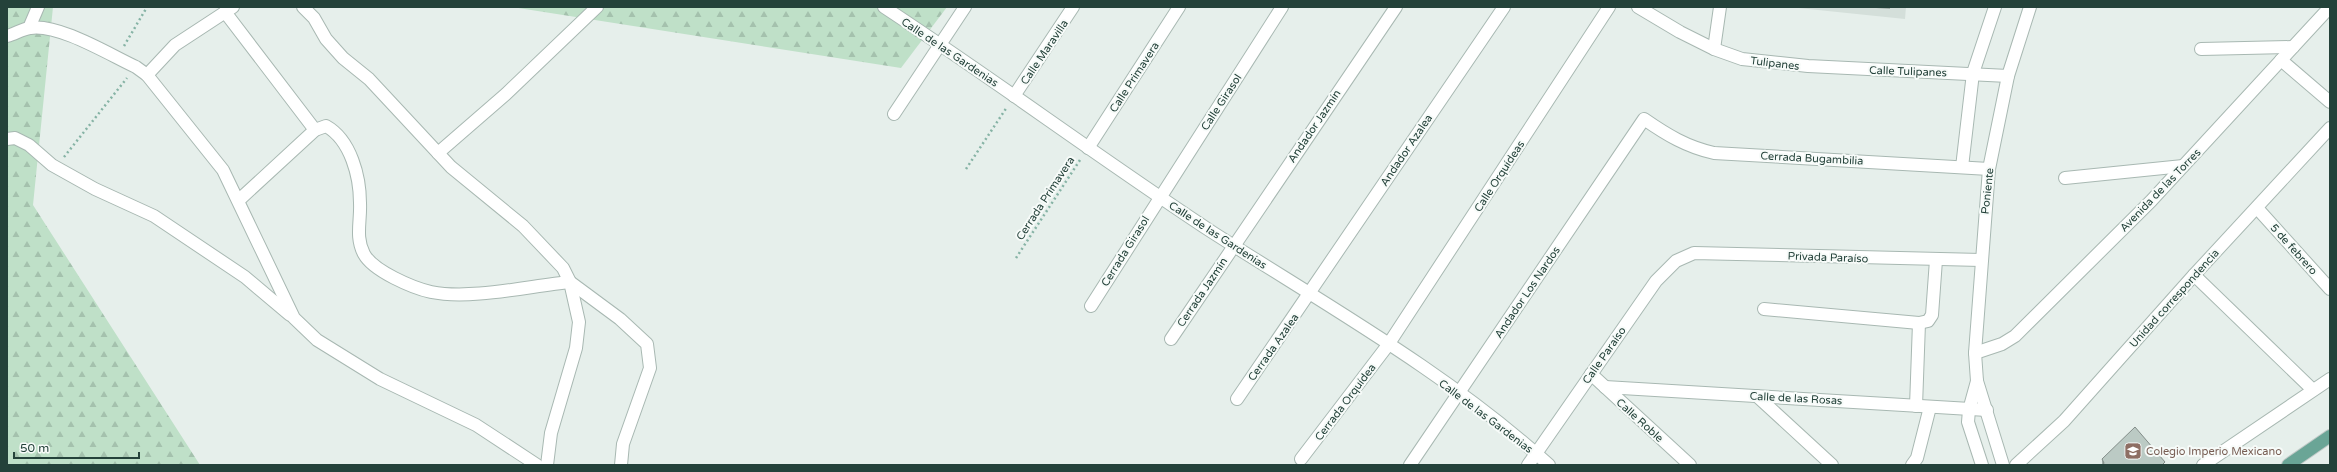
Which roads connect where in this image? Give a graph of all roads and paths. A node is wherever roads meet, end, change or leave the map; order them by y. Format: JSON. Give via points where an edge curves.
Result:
{"nodes":[{"id":1,"x":38,"y":7,"type":"edge"},
{"id":2,"x":147,"y":7,"type":"edge"},
{"id":3,"x":303,"y":7,"type":"edge"},
{"id":4,"x":598,"y":7,"type":"edge"},
{"id":5,"x":884,"y":7,"type":"edge"},
{"id":6,"x":965,"y":7,"type":"edge"},
{"id":7,"x":1073,"y":7,"type":"edge"},
{"id":8,"x":1179,"y":7,"type":"edge"},
{"id":9,"x":1282,"y":7,"type":"edge"},
{"id":10,"x":1396,"y":7,"type":"edge"},
{"id":11,"x":1504,"y":7,"type":"edge"},
{"id":12,"x":1609,"y":7,"type":"edge"},
{"id":13,"x":1638,"y":7,"type":"edge"},
{"id":14,"x":1720,"y":7,"type":"edge"},
{"id":15,"x":1995,"y":7,"type":"edge"},
{"id":16,"x":2030,"y":7,"type":"edge"},
{"id":17,"x":2330,"y":7,"type":"edge"},
{"id":18,"x":229,"y":9,"type":"edge"},
{"id":19,"x":29,"y":28,"type":"junction"},
{"id":20,"x":7,"y":36,"type":"edge"},
{"id":21,"x":941,"y":44,"type":"junction"},
{"id":22,"x":2293,"y":47,"type":"junction"},
{"id":23,"x":1714,"y":49,"type":"junction"},
{"id":24,"x":2201,"y":49,"type":"dead end"},
{"id":25,"x":116,"y":59,"type":"junction"},
{"id":26,"x":2282,"y":60,"type":"junction"},
{"id":27,"x":1808,"y":66,"type":"joint"},
{"id":28,"x":136,"y":67,"type":"junction"},
{"id":29,"x":1973,"y":73,"type":"junction"},
{"id":30,"x":147,"y":75,"type":"junction"},
{"id":31,"x":2008,"y":76,"type":"junction"},
{"id":32,"x":1014,"y":96,"type":"junction"},
{"id":33,"x":2330,"y":102,"type":"edge"},
{"id":34,"x":894,"y":114,"type":"dead end"},
{"id":35,"x":1644,"y":119,"type":"joint"},
{"id":36,"x":2330,"y":128,"type":"edge"},
{"id":37,"x":316,"y":130,"type":"junction"},
{"id":38,"x":7,"y":139,"type":"edge"},
{"id":39,"x":1088,"y":148,"type":"junction"},
{"id":40,"x":438,"y":153,"type":"junction"},
{"id":41,"x":2183,"y":166,"type":"junction"},
{"id":42,"x":1962,"y":167,"type":"junction"},
{"id":43,"x":57,"y":168,"type":"junction"},
{"id":44,"x":966,"y":169,"type":"dead end"},
{"id":45,"x":1989,"y":169,"type":"junction"},
{"id":46,"x":2065,"y":178,"type":"dead end"},
{"id":47,"x":1159,"y":197,"type":"junction"},
{"id":48,"x":239,"y":200,"type":"junction"},
{"id":49,"x":2258,"y":208,"type":"junction"},
{"id":50,"x":1233,"y":245,"type":"junction"},
{"id":51,"x":1016,"y":258,"type":"dead end"},
{"id":52,"x":1936,"y":260,"type":"junction"},
{"id":53,"x":1981,"y":260,"type":"junction"},
{"id":54,"x":1676,"y":261,"type":"joint"},
{"id":55,"x":2194,"y":275,"type":"junction"},
{"id":56,"x":570,"y":282,"type":"junction"},
{"id":57,"x":2330,"y":290,"type":"edge"},
{"id":58,"x":1310,"y":294,"type":"junction"},
{"id":59,"x":1091,"y":306,"type":"dead end"},
{"id":60,"x":1764,"y":309,"type":"dead end"},
{"id":61,"x":294,"y":318,"type":"junction"},
{"id":62,"x":1924,"y":322,"type":"junction"},
{"id":63,"x":1171,"y":339,"type":"dead end"},
{"id":64,"x":1388,"y":345,"type":"junction"},
{"id":65,"x":1975,"y":353,"type":"junction"},
{"id":66,"x":1591,"y":374,"type":"junction"},
{"id":67,"x":2330,"y":379,"type":"edge"},
{"id":68,"x":1977,"y":381,"type":"junction"},
{"id":69,"x":1605,"y":387,"type":"junction"},
{"id":70,"x":2314,"y":390,"type":"junction"},
{"id":71,"x":1459,"y":394,"type":"junction"},
{"id":72,"x":1757,"y":396,"type":"junction"},
{"id":73,"x":1237,"y":399,"type":"dead end"},
{"id":74,"x":1916,"y":406,"type":"junction"},
{"id":75,"x":1930,"y":408,"type":"junction"},
{"id":76,"x":1969,"y":410,"type":"junction"},
{"id":77,"x":1987,"y":410,"type":"junction"},
{"id":78,"x":2330,"y":436,"type":"edge"},
{"id":79,"x":1536,"y":453,"type":"junction"},
{"id":80,"x":1301,"y":459,"type":"dead end"},
{"id":81,"x":537,"y":465,"type":"edge"},
{"id":82,"x":547,"y":465,"type":"edge"},
{"id":83,"x":621,"y":465,"type":"edge"},
{"id":84,"x":1410,"y":465,"type":"edge"},
{"id":85,"x":1528,"y":465,"type":"edge"},
{"id":86,"x":1549,"y":465,"type":"edge"},
{"id":87,"x":1690,"y":465,"type":"edge"},
{"id":88,"x":1832,"y":465,"type":"edge"},
{"id":89,"x":1912,"y":465,"type":"edge"},
{"id":90,"x":1982,"y":465,"type":"edge"},
{"id":91,"x":2003,"y":465,"type":"edge"},
{"id":92,"x":2016,"y":465,"type":"edge"},
{"id":93,"x":2203,"y":465,"type":"edge"},
{"id":94,"x":2288,"y":465,"type":"edge"}],
"edges":[{"from":1,"to":19,"type":"street"},
{"from":2,"to":25,"type":"path"},
{"from":3,"to":40,"type":"street","via":[[343,58],[369,79]]},
{"from":4,"to":40,"type":"street","via":[[506,94]]},
{"from":5,"to":21,"type":"street","name":"Calle de las Gardenias"},
{"from":6,"to":21,"type":"street"},
{"from":7,"to":32,"type":"street","name":"Calle Maravilla"},
{"from":8,"to":39,"type":"street","name":"Calle Primavera"},
{"from":9,"to":47,"type":"street","name":"Calle Girasol"},
{"from":10,"to":50,"type":"street","name":"Andador Jazmín"},
{"from":11,"to":58,"type":"street","name":"Andador Azalea"},
{"from":12,"to":64,"type":"street","name":"Calle Orquídeas"},
{"from":13,"to":23,"type":"street","via":[[1655,19]]},
{"from":14,"to":23,"type":"street"},
{"from":15,"to":29,"type":"street"},
{"from":16,"to":31,"type":"street","name":"Poniente"},
{"from":17,"to":22,"type":"street","name":"Avenida de las Torres"},
{"from":18,"to":30,"type":"street","via":[[175,45]]},
{"from":18,"to":37,"type":"street"},
{"from":19,"to":20,"type":"street"},
{"from":19,"to":25,"type":"street","via":[[44,27],[59,31]]},
{"from":21,"to":32,"type":"street","name":"Calle de las Gardenias"},
{"from":21,"to":34,"type":"street"},
{"from":22,"to":24,"type":"street"},
{"from":22,"to":26,"type":"street","name":"Avenida de las Torres"},
{"from":23,"to":27,"type":"street","name":"Tulipanes","via":[[1742,59]]},
{"from":25,"to":28,"type":"street"},
{"from":26,"to":33,"type":"street"},
{"from":26,"to":41,"type":"street","name":"Avenida de las Torres"},
{"from":27,"to":29,"type":"street","name":"Calle Tulipanes"},
{"from":28,"to":30,"type":"street"},
{"from":28,"to":43,"type":"path"},
{"from":29,"to":31,"type":"street","name":"Calle Tulipanes"},
{"from":29,"to":42,"type":"street"},
{"from":30,"to":48,"type":"street","via":[[223,170]]},
{"from":31,"to":45,"type":"street","name":"Poniente"},
{"from":32,"to":39,"type":"street","name":"Calle de las Gardenias"},
{"from":32,"to":44,"type":"path"},
{"from":35,"to":42,"type":"street","name":"Cerrada Bugambilia","via":[[1671,138],[1693,148],[1714,153]]},
{"from":35,"to":71,"type":"street","name":"Andador Los Nardos"},
{"from":36,"to":49,"type":"street","name":"Unidad correspondencia"},
{"from":37,"to":48,"type":"street"},
{"from":37,"to":56,"type":"street","via":[[326,126],[340,137],[354,166],[360,203],[358,236],[364,255],[396,278],[432,292],[468,294]]},
{"from":38,"to":43,"type":"street","via":[[15,138],[29,145]]},
{"from":39,"to":47,"type":"street","name":"Calle de las Gardenias"},
{"from":39,"to":51,"type":"path","name":"Cerrada Primavera"},
{"from":40,"to":56,"type":"street","via":[[450,167],[522,226],[563,268]]},
{"from":41,"to":46,"type":"street"},
{"from":41,"to":65,"type":"street","name":"Avenida de las Torres","via":[[2015,336],[2002,344]]},
{"from":42,"to":45,"type":"street","name":"Cerrada Bugambilia"},
{"from":43,"to":61,"type":"street","via":[[154,216],[245,277]]},
{"from":45,"to":53,"type":"street","name":"Poniente"},
{"from":47,"to":50,"type":"street","name":"Calle de las Gardenias"},
{"from":47,"to":59,"type":"street","name":"Cerrada Girasol"},
{"from":48,"to":61,"type":"street","via":[[281,295]]},
{"from":49,"to":55,"type":"street","name":"Unidad correspondencia"},
{"from":49,"to":57,"type":"street","name":"5 de febrero"},
{"from":50,"to":58,"type":"street","name":"Calle de las Gardenias"},
{"from":50,"to":63,"type":"street","name":"Cerrada Jazmín"},
{"from":52,"to":53,"type":"street","name":"Privada Paraíso"},
{"from":52,"to":54,"type":"street","name":"Privada Paraíso","via":[[1694,253]]},
{"from":52,"to":62,"type":"street","via":[[1932,315]]},
{"from":53,"to":65,"type":"street","name":"Poniente"},
{"from":54,"to":66,"type":"street","name":"Calle Paraíso","via":[[1656,281]]},
{"from":55,"to":70,"type":"street"},
{"from":55,"to":92,"type":"street","name":"Unidad correspondencia","via":[[2064,421]]},
{"from":56,"to":82,"type":"street","via":[[579,322],[576,348],[551,433]]},
{"from":56,"to":83,"type":"street","via":[[620,319],[647,344],[650,368],[623,444]]},
{"from":58,"to":64,"type":"street","name":"Calle de las Gardenias"},
{"from":58,"to":73,"type":"street","name":"Cerrada Azalea"},
{"from":60,"to":62,"type":"street"},
{"from":61,"to":81,"type":"street","via":[[316,340],[380,379],[476,425]]},
{"from":62,"to":74,"type":"street"},
{"from":64,"to":71,"type":"street","name":"Calle de las Gardenias"},
{"from":64,"to":80,"type":"street","name":"Cerrada Orquídea"},
{"from":65,"to":68,"type":"street","name":"Poniente"},
{"from":66,"to":69,"type":"street","name":"Calle Roble"},
{"from":66,"to":79,"type":"street","name":"Calle Paraíso"},
{"from":67,"to":70,"type":"street"},
{"from":68,"to":76,"type":"street","name":"Poniente"},
{"from":68,"to":77,"type":"street","name":"Poniente"},
{"from":69,"to":72,"type":"street","name":"Calle de las Rosas"},
{"from":69,"to":87,"type":"street","name":"Calle Roble"},
{"from":70,"to":93,"type":"street"},
{"from":71,"to":79,"type":"street","name":"Calle de las Gardenias"},
{"from":71,"to":84,"type":"street","name":"Andador Los Nardos"},
{"from":72,"to":74,"type":"street","name":"Calle de las Rosas"},
{"from":72,"to":88,"type":"street"},
{"from":74,"to":75,"type":"street","name":"Calle de las Rosas"},
{"from":75,"to":76,"type":"street","name":"Calle de las Rosas"},
{"from":75,"to":89,"type":"street","via":[[1917,458]]},
{"from":76,"to":77,"type":"street","name":"Calle de las Rosas"},
{"from":76,"to":90,"type":"street","name":"Poniente","via":[[1968,422]]},
{"from":77,"to":91,"type":"street","name":"Poniente"},
{"from":78,"to":94,"type":"main road"},
{"from":79,"to":85,"type":"street","name":"Calle Paraíso"},
{"from":79,"to":86,"type":"street","name":"Calle de las Gardenias"}]}
